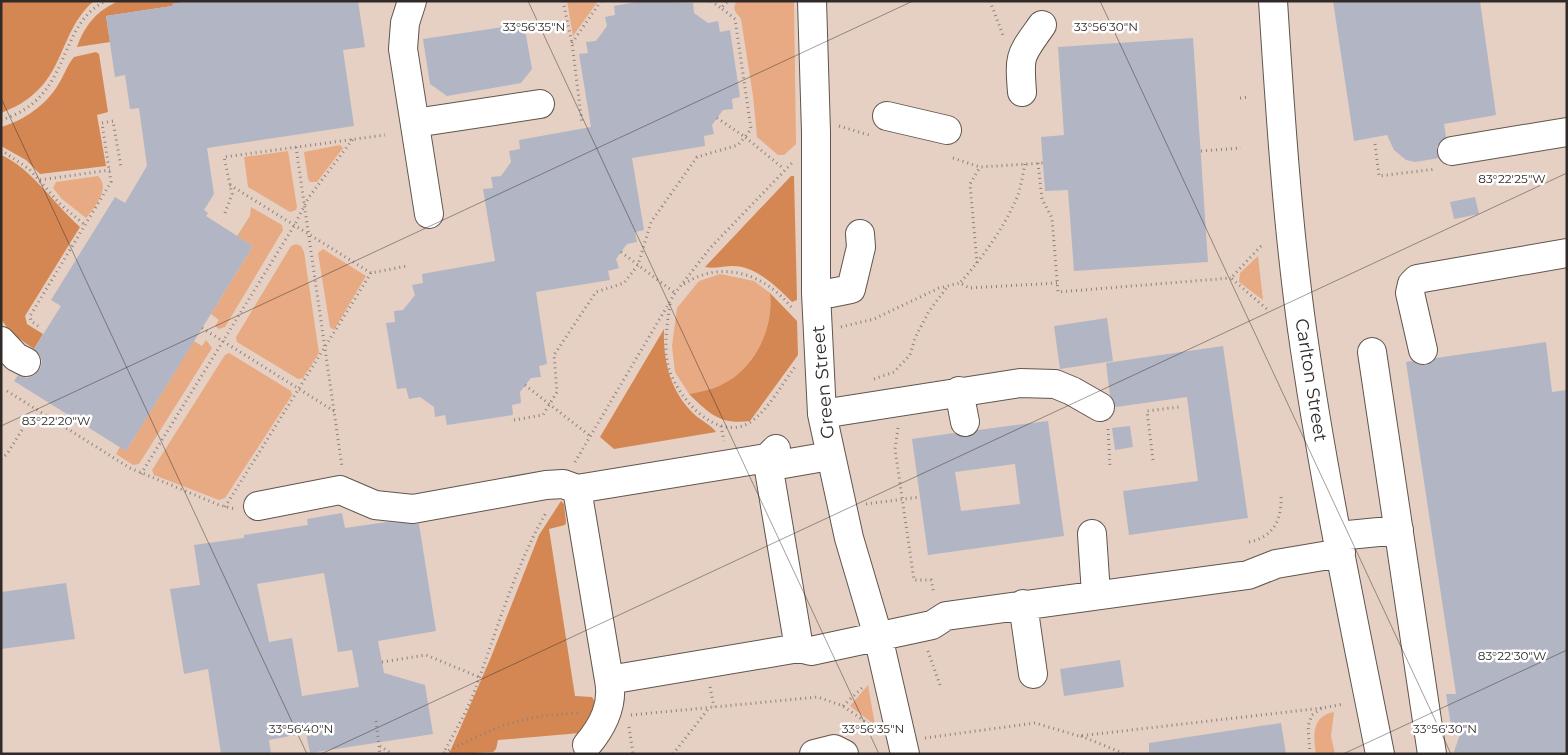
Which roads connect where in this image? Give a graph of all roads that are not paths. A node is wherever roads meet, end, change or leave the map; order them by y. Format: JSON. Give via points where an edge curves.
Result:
{"nodes":[{"id":1,"x":412,"y":1,"type":"edge"},
{"id":2,"x":812,"y":1,"type":"edge"},
{"id":3,"x":1273,"y":1,"type":"edge"},
{"id":4,"x":1042,"y":26,"type":"dead end"},
{"id":5,"x":1022,"y":92,"type":"dead end"},
{"id":6,"x":540,"y":104,"type":"dead end"},
{"id":7,"x":415,"y":123,"type":"junction"},
{"id":8,"x":882,"y":126,"type":"road end"},
{"id":9,"x":1567,"y":132,"type":"edge"},
{"id":10,"x":948,"y":143,"type":"road end"},
{"id":11,"x":1452,"y":151,"type":"dead end"},
{"id":12,"x":429,"y":214,"type":"dead end"},
{"id":13,"x":1567,"y":253,"type":"edge"},
{"id":14,"x":1,"y":342,"type":"edge"},
{"id":15,"x":1423,"y":350,"type":"dead end"},
{"id":16,"x":1372,"y":352,"type":"dead end"},
{"id":17,"x":26,"y":362,"type":"dead end"},
{"id":18,"x":959,"y":391,"type":"junction"},
{"id":19,"x":1104,"y":416,"type":"road end"},
{"id":20,"x":965,"y":422,"type":"dead end"},
{"id":21,"x":826,"y":437,"type":"junction"},
{"id":22,"x":767,"y":458,"type":"junction"},
{"id":23,"x":570,"y":487,"type":"junction"},
{"id":24,"x":258,"y":506,"type":"road end"},
{"id":25,"x":1399,"y":530,"type":"junction"},
{"id":26,"x":1092,"y":534,"type":"dead end"},
{"id":27,"x":1341,"y":554,"type":"junction"},
{"id":28,"x":1096,"y":594,"type":"junction"},
{"id":29,"x":1023,"y":604,"type":"junction"},
{"id":30,"x":876,"y":629,"type":"junction"},
{"id":31,"x":799,"y":648,"type":"junction"},
{"id":32,"x":1033,"y":674,"type":"dead end"},
{"id":33,"x":609,"y":680,"type":"junction"},
{"id":34,"x":587,"y":745,"type":"dead end"},
{"id":35,"x":911,"y":746,"type":"edge"},
{"id":36,"x":814,"y":754,"type":"edge"},
{"id":37,"x":844,"y":754,"type":"edge"},
{"id":38,"x":1380,"y":754,"type":"edge"},
{"id":39,"x":1432,"y":754,"type":"edge"}],
"edges":[{"from":1,"to":7,"type":"street","via":[[405,23],[403,49]]},
{"from":2,"to":21,"type":"street","name":"Green Street","via":[[816,132],[836,291]]},
{"from":3,"to":27,"type":"street","name":"Carlton Street","via":[[1294,260]]},
{"from":4,"to":5,"type":"street","via":[[1022,53]]},
{"from":6,"to":7,"type":"street"},
{"from":7,"to":12,"type":"street"},
{"from":8,"to":10,"type":"street"},
{"from":9,"to":11,"type":"street"},
{"from":13,"to":15,"type":"street","via":[[1416,279],[1410,293]]},
{"from":14,"to":17,"type":"street"},
{"from":16,"to":25,"type":"street"},
{"from":18,"to":19,"type":"street","via":[[1020,383],[1055,384],[1072,391]]},
{"from":18,"to":20,"type":"street"},
{"from":18,"to":21,"type":"street"},
{"from":21,"to":22,"type":"street","via":[[778,465]]},
{"from":21,"to":30,"type":"street","name":"Green Street","via":[[849,538]]},
{"from":22,"to":23,"type":"street"},
{"from":22,"to":31,"type":"street"},
{"from":23,"to":24,"type":"street","via":[[546,485],[405,509],[375,505],[340,490]]},
{"from":23,"to":33,"type":"street"},
{"from":25,"to":27,"type":"street"},
{"from":25,"to":39,"type":"street"},
{"from":26,"to":28,"type":"street"},
{"from":27,"to":28,"type":"street","via":[[1266,580],[1248,575]]},
{"from":27,"to":38,"type":"street","name":"Carlton Street"},
{"from":28,"to":29,"type":"street"},
{"from":29,"to":30,"type":"street","via":[[941,602],[932,625]]},
{"from":29,"to":32,"type":"street"},
{"from":30,"to":31,"type":"street","via":[[811,651]]},
{"from":30,"to":35,"type":"street","name":"Green Street"},
{"from":31,"to":33,"type":"street"},
{"from":33,"to":34,"type":"street","via":[[610,699],[617,716]]},
{"from":36,"to":37,"type":"street","via":[[834,749]]}]}
